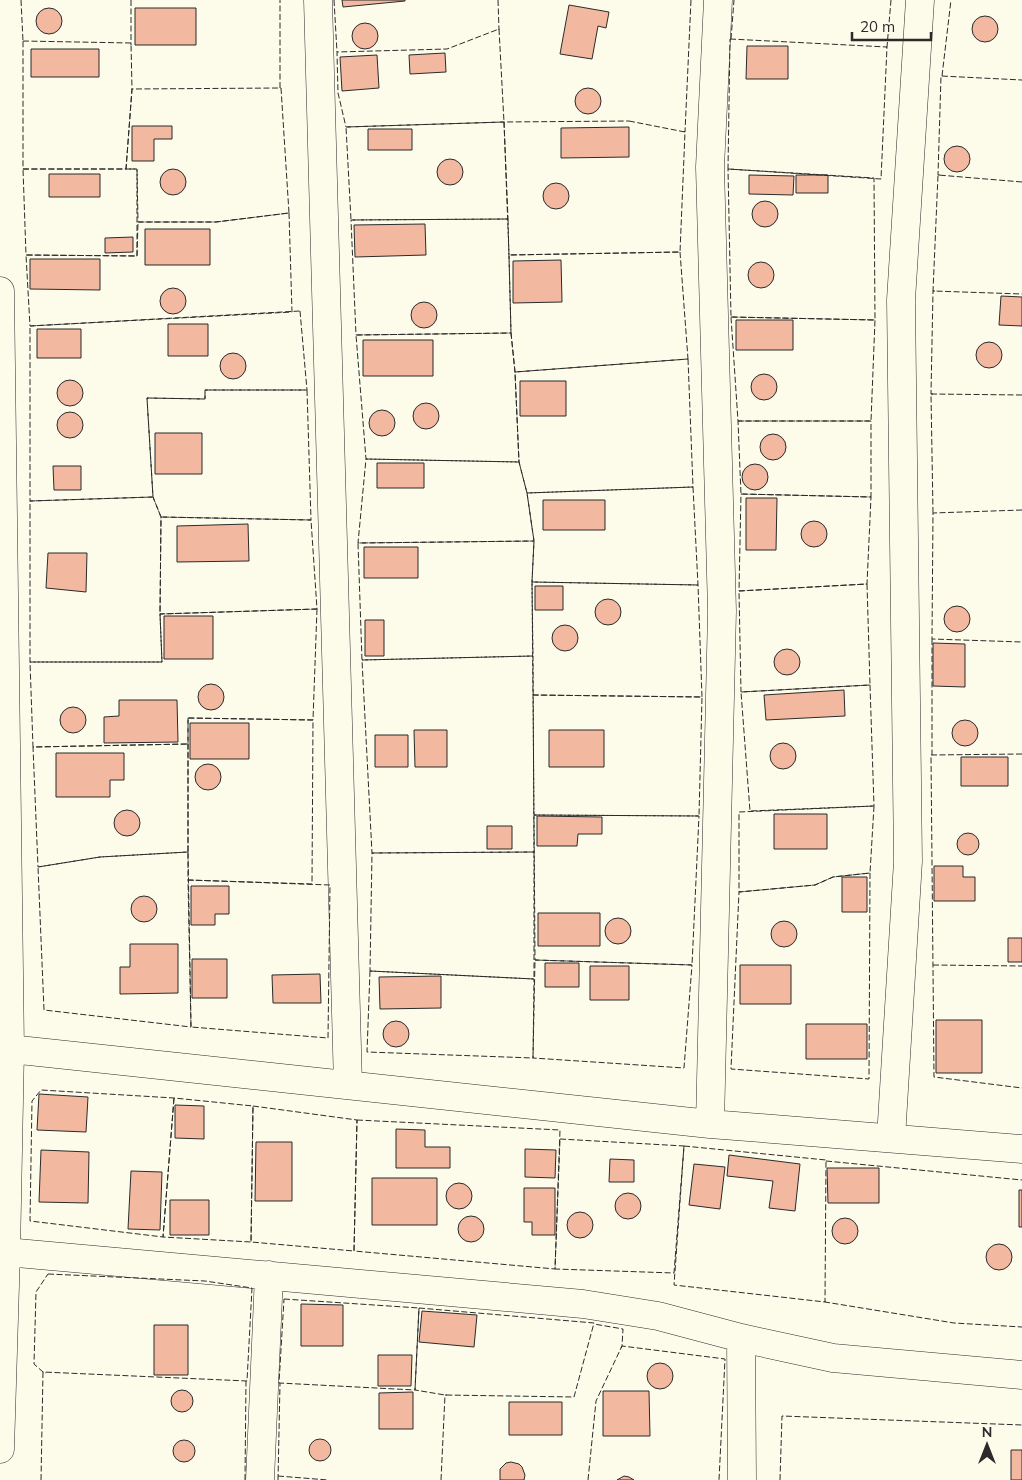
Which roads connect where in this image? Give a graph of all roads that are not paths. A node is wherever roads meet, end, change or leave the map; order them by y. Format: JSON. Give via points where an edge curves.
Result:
{"nodes":[{"id":1,"x":318,"y":0,"type":"edge"},
{"id":2,"x":718,"y":0,"type":"edge"},
{"id":3,"x":920,"y":0,"type":"edge"},
{"id":4,"x":0,"y":290,"type":"edge"},
{"id":5,"x":5,"y":1048,"type":"edge"},
{"id":6,"x":348,"y":1085,"type":"junction"},
{"id":7,"x":710,"y":1124,"type":"junction"},
{"id":8,"x":891,"y":1138,"type":"junction"},
{"id":9,"x":1022,"y":1149,"type":"edge"},
{"id":10,"x":6,"y":1252,"type":"junction"},
{"id":11,"x":270,"y":1275,"type":"junction"},
{"id":12,"x":741,"y":1338,"type":"junction"},
{"id":13,"x":1022,"y":1375,"type":"edge"},
{"id":14,"x":0,"y":1449,"type":"edge"},
{"id":15,"x":260,"y":1480,"type":"edge"},
{"id":16,"x":742,"y":1480,"type":"edge"}],
"edges":[{"from":1,"to":6,"type":"street"},
{"from":2,"to":7,"type":"street","via":[[710,167],[722,611]]},
{"from":3,"to":8,"type":"street","via":[[901,300],[908,860]]},
{"from":4,"to":5,"type":"street"},
{"from":5,"to":6,"type":"street"},
{"from":5,"to":10,"type":"street"},
{"from":6,"to":7,"type":"street"},
{"from":7,"to":8,"type":"street"},
{"from":8,"to":9,"type":"street"},
{"from":10,"to":11,"type":"street"},
{"from":10,"to":14,"type":"street"},
{"from":11,"to":12,"type":"street","via":[[583,1304],[658,1316]]},
{"from":11,"to":15,"type":"street"},
{"from":12,"to":13,"type":"street","via":[[833,1358]]},
{"from":12,"to":16,"type":"street"}]}
